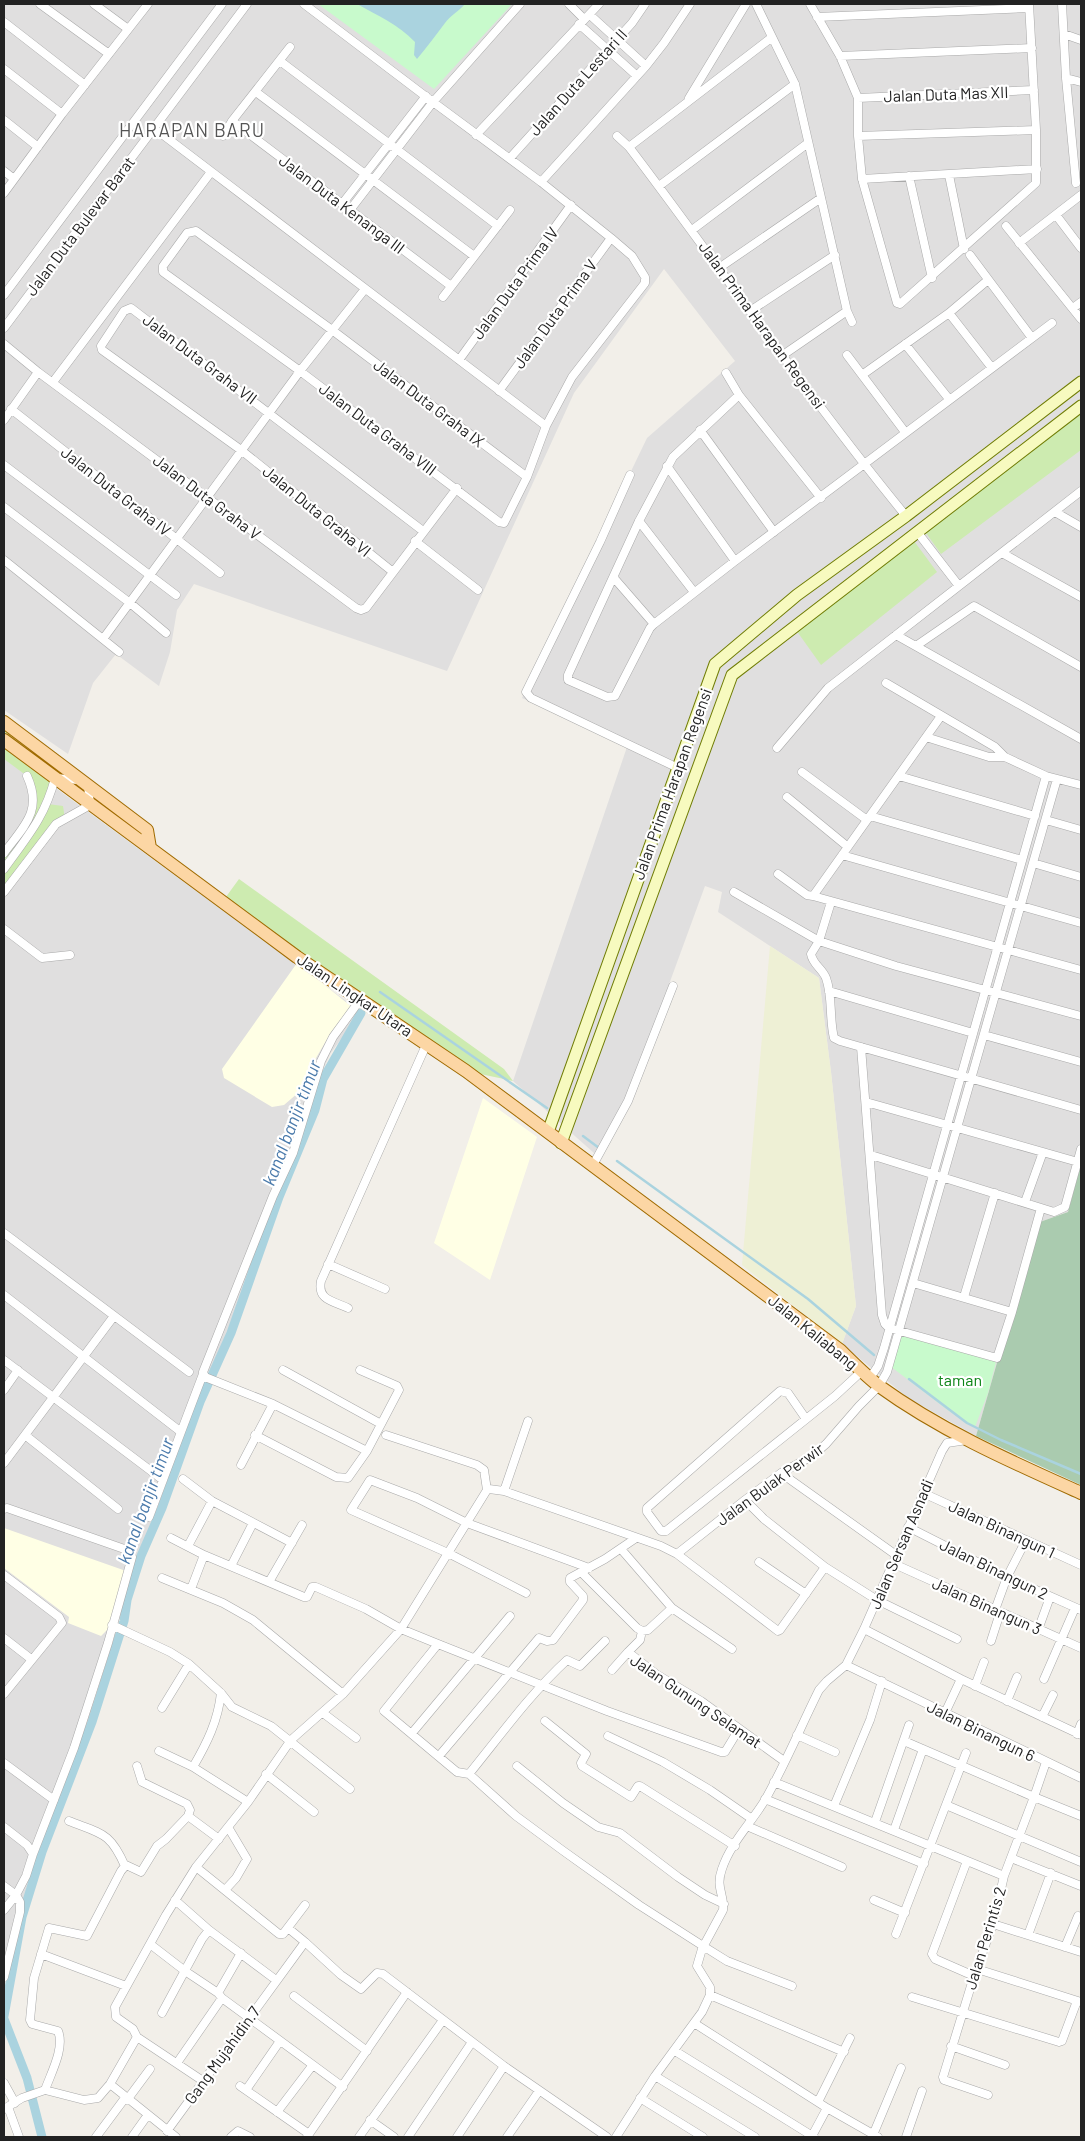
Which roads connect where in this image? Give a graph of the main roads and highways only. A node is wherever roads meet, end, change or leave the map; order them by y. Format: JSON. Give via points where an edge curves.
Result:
{"nodes":[{"id":1,"x":4,"y":722,"type":"edge"},
{"id":2,"x":4,"y":740,"type":"edge"},
{"id":3,"x":150,"y":848,"type":"junction"},
{"id":4,"x":561,"y":1143,"type":"joint"},
{"id":5,"x":1081,"y":1493,"type":"edge"}],
"edges":[{"from":1,"to":3,"type":"main road","via":[[147,830]]},
{"from":2,"to":3,"type":"main road","name":"Jalan Lingkar Utara"},
{"from":3,"to":4,"type":"main road","name":"Jalan Lingkar Utara","via":[[362,1002],[551,1122]]},
{"from":4,"to":5,"type":"main road","name":"Jalan Kaliabang","via":[[595,1162],[825,1339],[870,1378],[923,1414],[988,1451]]}]}
